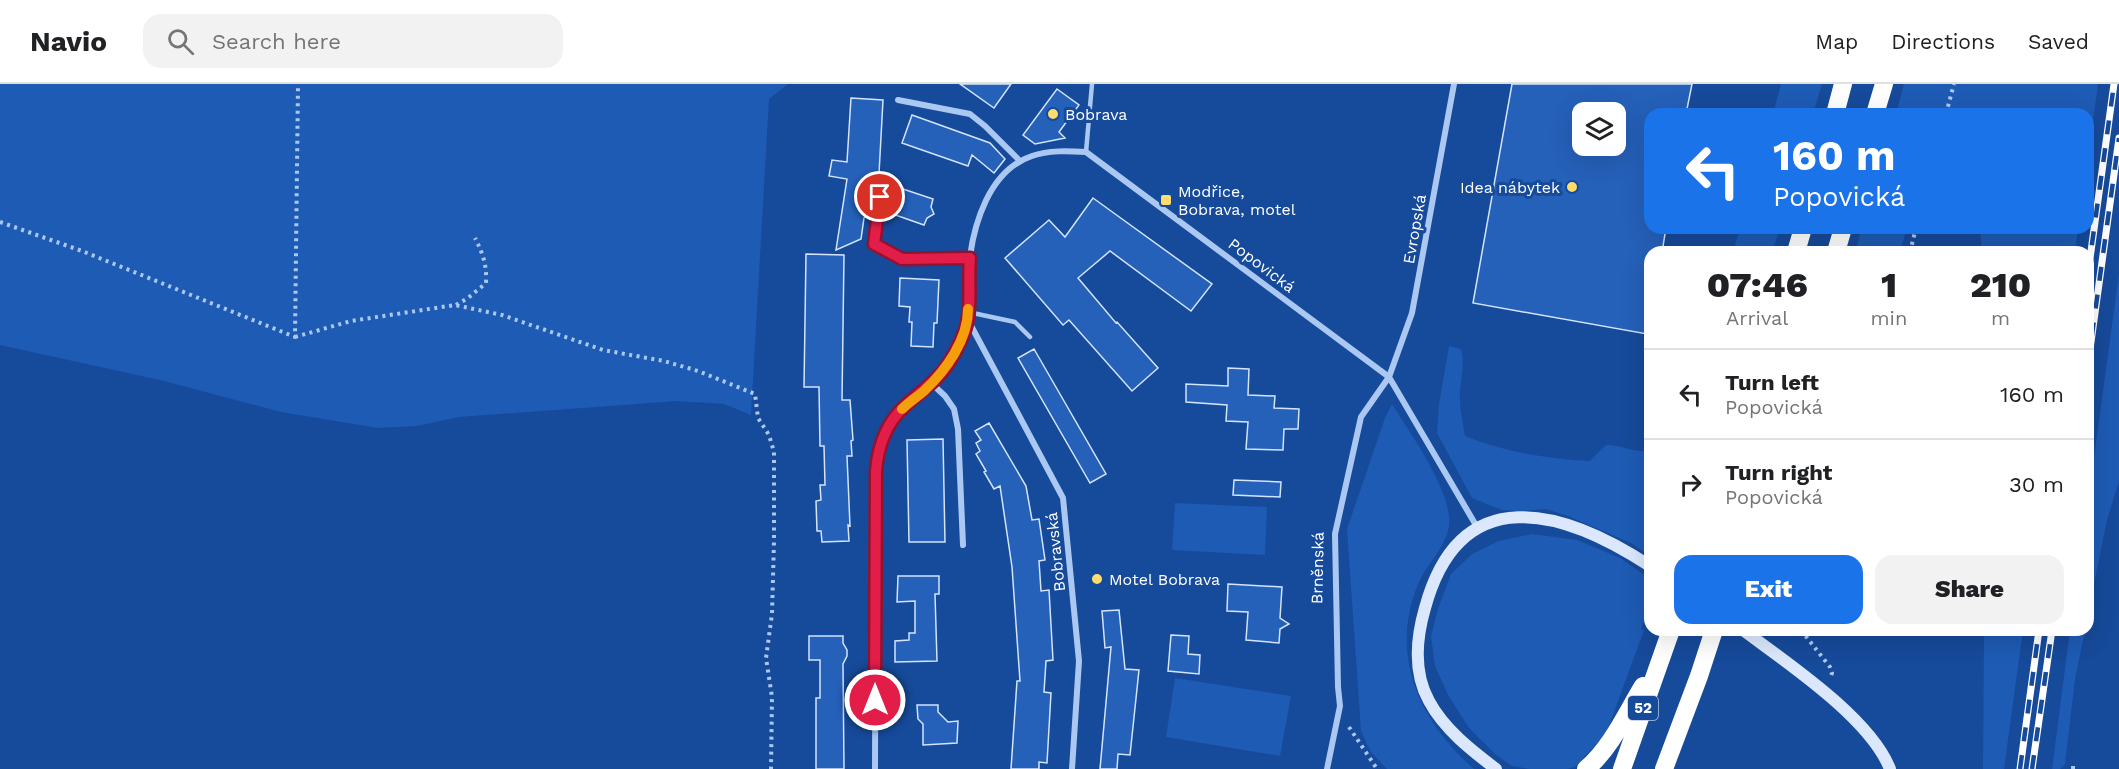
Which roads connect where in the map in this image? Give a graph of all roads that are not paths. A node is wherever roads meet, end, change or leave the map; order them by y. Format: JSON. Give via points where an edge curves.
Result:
{"nodes":[{"id":1,"x":1092,"y":84,"type":"edge"},
{"id":2,"x":1454,"y":84,"type":"edge"},
{"id":3,"x":1843,"y":84,"type":"edge"},
{"id":4,"x":1884,"y":84,"type":"edge"},
{"id":5,"x":898,"y":100,"type":"dead end"},
{"id":6,"x":1837,"y":108,"type":"edge"},
{"id":7,"x":1877,"y":108,"type":"edge"},
{"id":8,"x":1086,"y":152,"type":"junction"},
{"id":9,"x":1020,"y":161,"type":"junction"},
{"id":10,"x":880,"y":197,"type":"dead end"},
{"id":11,"x":970,"y":258,"type":"junction"},
{"id":12,"x":968,"y":316,"type":"junction"},
{"id":13,"x":1030,"y":337,"type":"dead end"},
{"id":14,"x":1389,"y":376,"type":"junction"},
{"id":15,"x":931,"y":383,"type":"junction"},
{"id":16,"x":1477,"y":527,"type":"junction"},
{"id":17,"x":963,"y":545,"type":"dead end"},
{"id":18,"x":1644,"y":562,"type":"edge"},
{"id":19,"x":1669,"y":636,"type":"edge"},
{"id":20,"x":1712,"y":636,"type":"edge"},
{"id":21,"x":1751,"y":636,"type":"edge"},
{"id":22,"x":1665,"y":648,"type":"junction"},
{"id":23,"x":875,"y":769,"type":"edge"},
{"id":24,"x":1072,"y":769,"type":"edge"},
{"id":25,"x":1327,"y":769,"type":"edge"},
{"id":26,"x":1496,"y":769,"type":"edge"},
{"id":27,"x":1586,"y":769,"type":"edge"},
{"id":28,"x":1622,"y":769,"type":"edge"},
{"id":29,"x":1664,"y":769,"type":"edge"},
{"id":30,"x":1890,"y":769,"type":"edge"}],
"edges":[{"from":1,"to":8,"type":"lane"},
{"from":2,"to":14,"type":"street","name":"Evropská","via":[[1412,313]]},
{"from":3,"to":6,"type":"highway"},
{"from":4,"to":7,"type":"highway"},
{"from":5,"to":9,"type":"street","via":[[970,114]]},
{"from":8,"to":9,"type":"street","via":[[1050,152]]},
{"from":8,"to":14,"type":"street","name":"Popovická"},
{"from":9,"to":11,"type":"street","via":[[983,205]]},
{"from":10,"to":11,"type":"street","via":[[874,244],[902,259]]},
{"from":11,"to":12,"type":"street"},
{"from":12,"to":13,"type":"lane","via":[[1016,322]]},
{"from":12,"to":15,"type":"street","via":[[948,365]]},
{"from":12,"to":24,"type":"street","name":"Bobravská","via":[[1063,498],[1079,661]]},
{"from":14,"to":16,"type":"street"},
{"from":14,"to":25,"type":"street","name":"Brněnská","via":[[1361,417],[1335,534],[1340,706]]},
{"from":15,"to":17,"type":"street","via":[[954,409],[958,429]]},
{"from":15,"to":23,"type":"street","via":[[891,422],[877,457]]},
{"from":16,"to":18,"type":"street","via":[[1505,519],[1557,522],[1596,535]]},
{"from":16,"to":26,"type":"street","via":[[1454,546],[1433,583],[1423,615],[1417,664],[1430,703],[1468,748]]},
{"from":19,"to":22,"type":"highway","number":"52"},
{"from":20,"to":29,"type":"highway","number":"52"},
{"from":21,"to":30,"type":"street","via":[[1870,735]]},
{"from":22,"to":27,"type":"highway","via":[[1612,738]]},
{"from":22,"to":28,"type":"highway","number":"52"}]}
